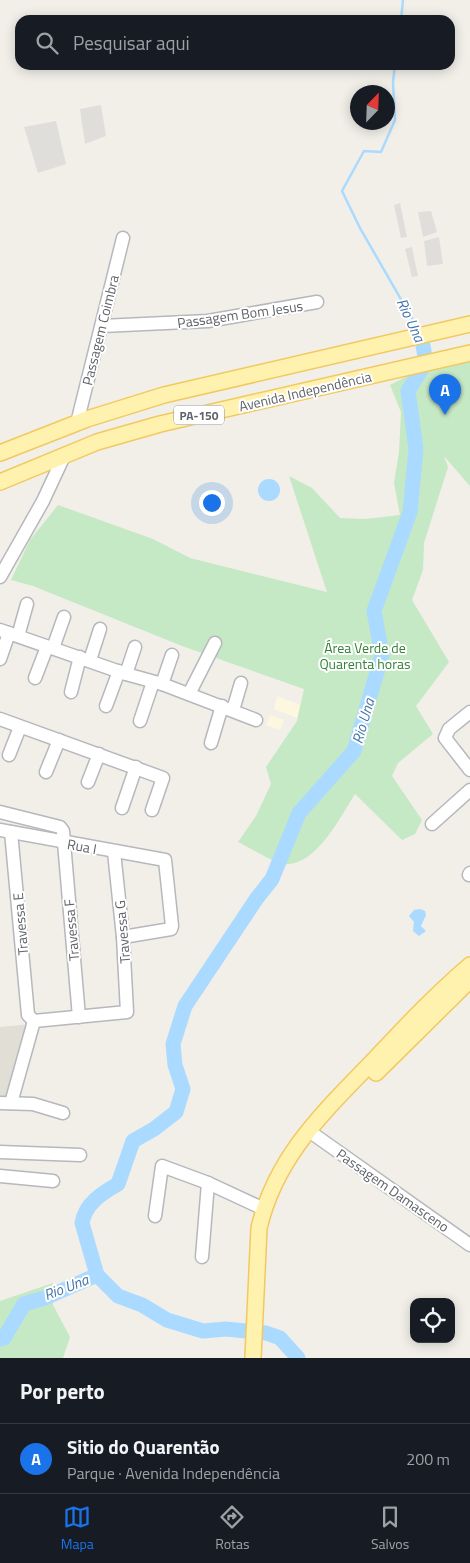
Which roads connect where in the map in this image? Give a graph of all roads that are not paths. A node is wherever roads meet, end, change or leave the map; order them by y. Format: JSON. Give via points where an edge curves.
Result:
{"nodes":[{"id":1,"x":122,"y":238,"type":"dead end"},
{"id":2,"x":317,"y":302,"type":"dead end"},
{"id":3,"x":470,"y":324,"type":"edge"},
{"id":4,"x":102,"y":326,"type":"junction"},
{"id":5,"x":470,"y":353,"type":"edge"},
{"id":6,"x":82,"y":421,"type":"junction"},
{"id":7,"x":61,"y":429,"type":"junction"},
{"id":8,"x":97,"y":442,"type":"junction"},
{"id":9,"x":0,"y":453,"type":"edge"},
{"id":10,"x":64,"y":456,"type":"junction"},
{"id":11,"x":0,"y":482,"type":"edge"},
{"id":12,"x":0,"y":577,"type":"edge"},
{"id":13,"x":27,"y":604,"type":"dead end"},
{"id":14,"x":64,"y":617,"type":"dead end"},
{"id":15,"x":100,"y":629,"type":"dead end"},
{"id":16,"x":9,"y":633,"type":"edge"},
{"id":17,"x":215,"y":643,"type":"dead end"},
{"id":18,"x":135,"y":646,"type":"dead end"},
{"id":19,"x":50,"y":648,"type":"junction"},
{"id":20,"x":172,"y":655,"type":"dead end"},
{"id":21,"x":0,"y":659,"type":"edge"},
{"id":22,"x":85,"y":659,"type":"junction"},
{"id":23,"x":207,"y":667,"type":"dead end"},
{"id":24,"x":122,"y":673,"type":"junction"},
{"id":25,"x":35,"y":678,"type":"dead end"},
{"id":26,"x":158,"y":683,"type":"junction"},
{"id":27,"x":241,"y":683,"type":"dead end"},
{"id":28,"x":71,"y":692,"type":"dead end"},
{"id":29,"x":193,"y":696,"type":"junction"},
{"id":30,"x":106,"y":706,"type":"dead end"},
{"id":31,"x":228,"y":708,"type":"junction"},
{"id":32,"x":470,"y":712,"type":"edge"},
{"id":33,"x":0,"y":719,"type":"edge"},
{"id":34,"x":256,"y":720,"type":"dead end"},
{"id":35,"x":140,"y":721,"type":"dead end"},
{"id":36,"x":20,"y":727,"type":"junction"},
{"id":37,"x":59,"y":740,"type":"junction"},
{"id":38,"x":211,"y":743,"type":"dead end"},
{"id":39,"x":99,"y":754,"type":"junction"},
{"id":40,"x":9,"y":755,"type":"dead end"},
{"id":41,"x":136,"y":767,"type":"junction"},
{"id":42,"x":470,"y":770,"type":"edge"},
{"id":43,"x":46,"y":772,"type":"dead end"},
{"id":44,"x":88,"y":782,"type":"dead end"},
{"id":45,"x":470,"y":790,"type":"edge"},
{"id":46,"x":122,"y":808,"type":"dead end"},
{"id":47,"x":152,"y":810,"type":"dead end"},
{"id":48,"x":0,"y":812,"type":"edge"},
{"id":49,"x":432,"y":824,"type":"dead end"},
{"id":50,"x":6,"y":831,"type":"edge"},
{"id":51,"x":63,"y":842,"type":"junction"},
{"id":52,"x":114,"y":852,"type":"junction"},
{"id":53,"x":123,"y":937,"type":"junction"},
{"id":54,"x":470,"y":966,"type":"edge"},
{"id":55,"x":470,"y":980,"type":"edge"},
{"id":56,"x":79,"y":1017,"type":"junction"},
{"id":57,"x":31,"y":1018,"type":"junction"},
{"id":58,"x":5,"y":1103,"type":"edge"},
{"id":59,"x":63,"y":1112,"type":"dead end"},
{"id":60,"x":316,"y":1136,"type":"junction"},
{"id":61,"x":0,"y":1152,"type":"edge"},
{"id":62,"x":80,"y":1155,"type":"dead end"},
{"id":63,"x":0,"y":1176,"type":"edge"},
{"id":64,"x":53,"y":1180,"type":"dead end"},
{"id":65,"x":208,"y":1183,"type":"junction"},
{"id":66,"x":264,"y":1209,"type":"junction"},
{"id":67,"x":155,"y":1216,"type":"dead end"},
{"id":68,"x":470,"y":1245,"type":"edge"},
{"id":69,"x":202,"y":1257,"type":"dead end"},
{"id":70,"x":260,"y":1321,"type":"junction"},
{"id":71,"x":258,"y":1342,"type":"junction"},
{"id":72,"x":253,"y":1358,"type":"edge"},
{"id":73,"x":262,"y":1358,"type":"edge"}],
"edges":[{"from":1,"to":4,"type":"street","name":"Passagem Coimbra"},
{"from":2,"to":4,"type":"street","name":"Passagem Bom Jesus","via":[[208,321]]},
{"from":3,"to":6,"type":"main road","name":"Avenida Independência","number":"PA-150","via":[[164,395]]},
{"from":4,"to":6,"type":"street","name":"Passagem Coimbra"},
{"from":5,"to":8,"type":"main road","name":"Avenida Independência","number":"PA-150","via":[[160,424]]},
{"from":6,"to":7,"type":"main road","name":"Avenida Independência","number":"PA-150"},
{"from":6,"to":8,"type":"main road","via":[[87,436]]},
{"from":7,"to":9,"type":"main road","name":"Avenida Independência","number":"PA-150"},
{"from":7,"to":10,"type":"main road","via":[[67,442]]},
{"from":8,"to":10,"type":"main road","name":"Avenida Independência","number":"PA-150"},
{"from":10,"to":11,"type":"main road","name":"Avenida Independência","number":"PA-150"},
{"from":10,"to":12,"type":"street"},
{"from":13,"to":16,"type":"street"},
{"from":14,"to":19,"type":"street"},
{"from":15,"to":22,"type":"street"},
{"from":16,"to":19,"type":"street"},
{"from":16,"to":21,"type":"street"},
{"from":17,"to":29,"type":"street"},
{"from":18,"to":24,"type":"street"},
{"from":19,"to":22,"type":"street"},
{"from":19,"to":25,"type":"street"},
{"from":20,"to":26,"type":"street"},
{"from":22,"to":24,"type":"street"},
{"from":22,"to":28,"type":"street"},
{"from":23,"to":29,"type":"street"},
{"from":24,"to":26,"type":"street"},
{"from":24,"to":30,"type":"street"},
{"from":26,"to":29,"type":"street"},
{"from":26,"to":35,"type":"street"},
{"from":27,"to":31,"type":"street"},
{"from":29,"to":31,"type":"street"},
{"from":31,"to":34,"type":"street"},
{"from":31,"to":38,"type":"street"},
{"from":32,"to":42,"type":"street","via":[[444,738]]},
{"from":33,"to":36,"type":"street"},
{"from":36,"to":37,"type":"street"},
{"from":36,"to":40,"type":"street"},
{"from":37,"to":39,"type":"street"},
{"from":37,"to":43,"type":"street"},
{"from":39,"to":41,"type":"street"},
{"from":39,"to":44,"type":"street"},
{"from":41,"to":46,"type":"street"},
{"from":41,"to":47,"type":"street","via":[[164,778]]},
{"from":45,"to":49,"type":"street"},
{"from":48,"to":51,"type":"street","via":[[60,827]]},
{"from":50,"to":51,"type":"street","name":"Rua I"},
{"from":50,"to":57,"type":"street","name":"Travessa E"},
{"from":51,"to":52,"type":"street","name":"Rua I"},
{"from":51,"to":56,"type":"street","name":"Travessa F"},
{"from":52,"to":53,"type":"street","name":"Travessa G"},
{"from":52,"to":53,"type":"street","name":"Rua I","via":[[165,860],[172,926]]},
{"from":53,"to":56,"type":"street","name":"Travessa G","via":[[127,1012]]},
{"from":54,"to":66,"type":"main road","via":[[408,1023],[308,1130],[279,1173]]},
{"from":55,"to":60,"type":"main road"},
{"from":56,"to":57,"type":"street"},
{"from":57,"to":58,"type":"street"},
{"from":58,"to":59,"type":"street","via":[[33,1104]]},
{"from":60,"to":68,"type":"street","name":"Passagem Damasceno"},
{"from":60,"to":70,"type":"main road","via":[[288,1177],[270,1225]]},
{"from":61,"to":62,"type":"street"},
{"from":63,"to":64,"type":"street"},
{"from":65,"to":66,"type":"street"},
{"from":65,"to":67,"type":"street","via":[[162,1166]]},
{"from":65,"to":69,"type":"street"},
{"from":66,"to":70,"type":"main road","via":[[257,1244]]},
{"from":70,"to":71,"type":"main road"},
{"from":71,"to":72,"type":"main road"},
{"from":71,"to":73,"type":"main road"}]}
